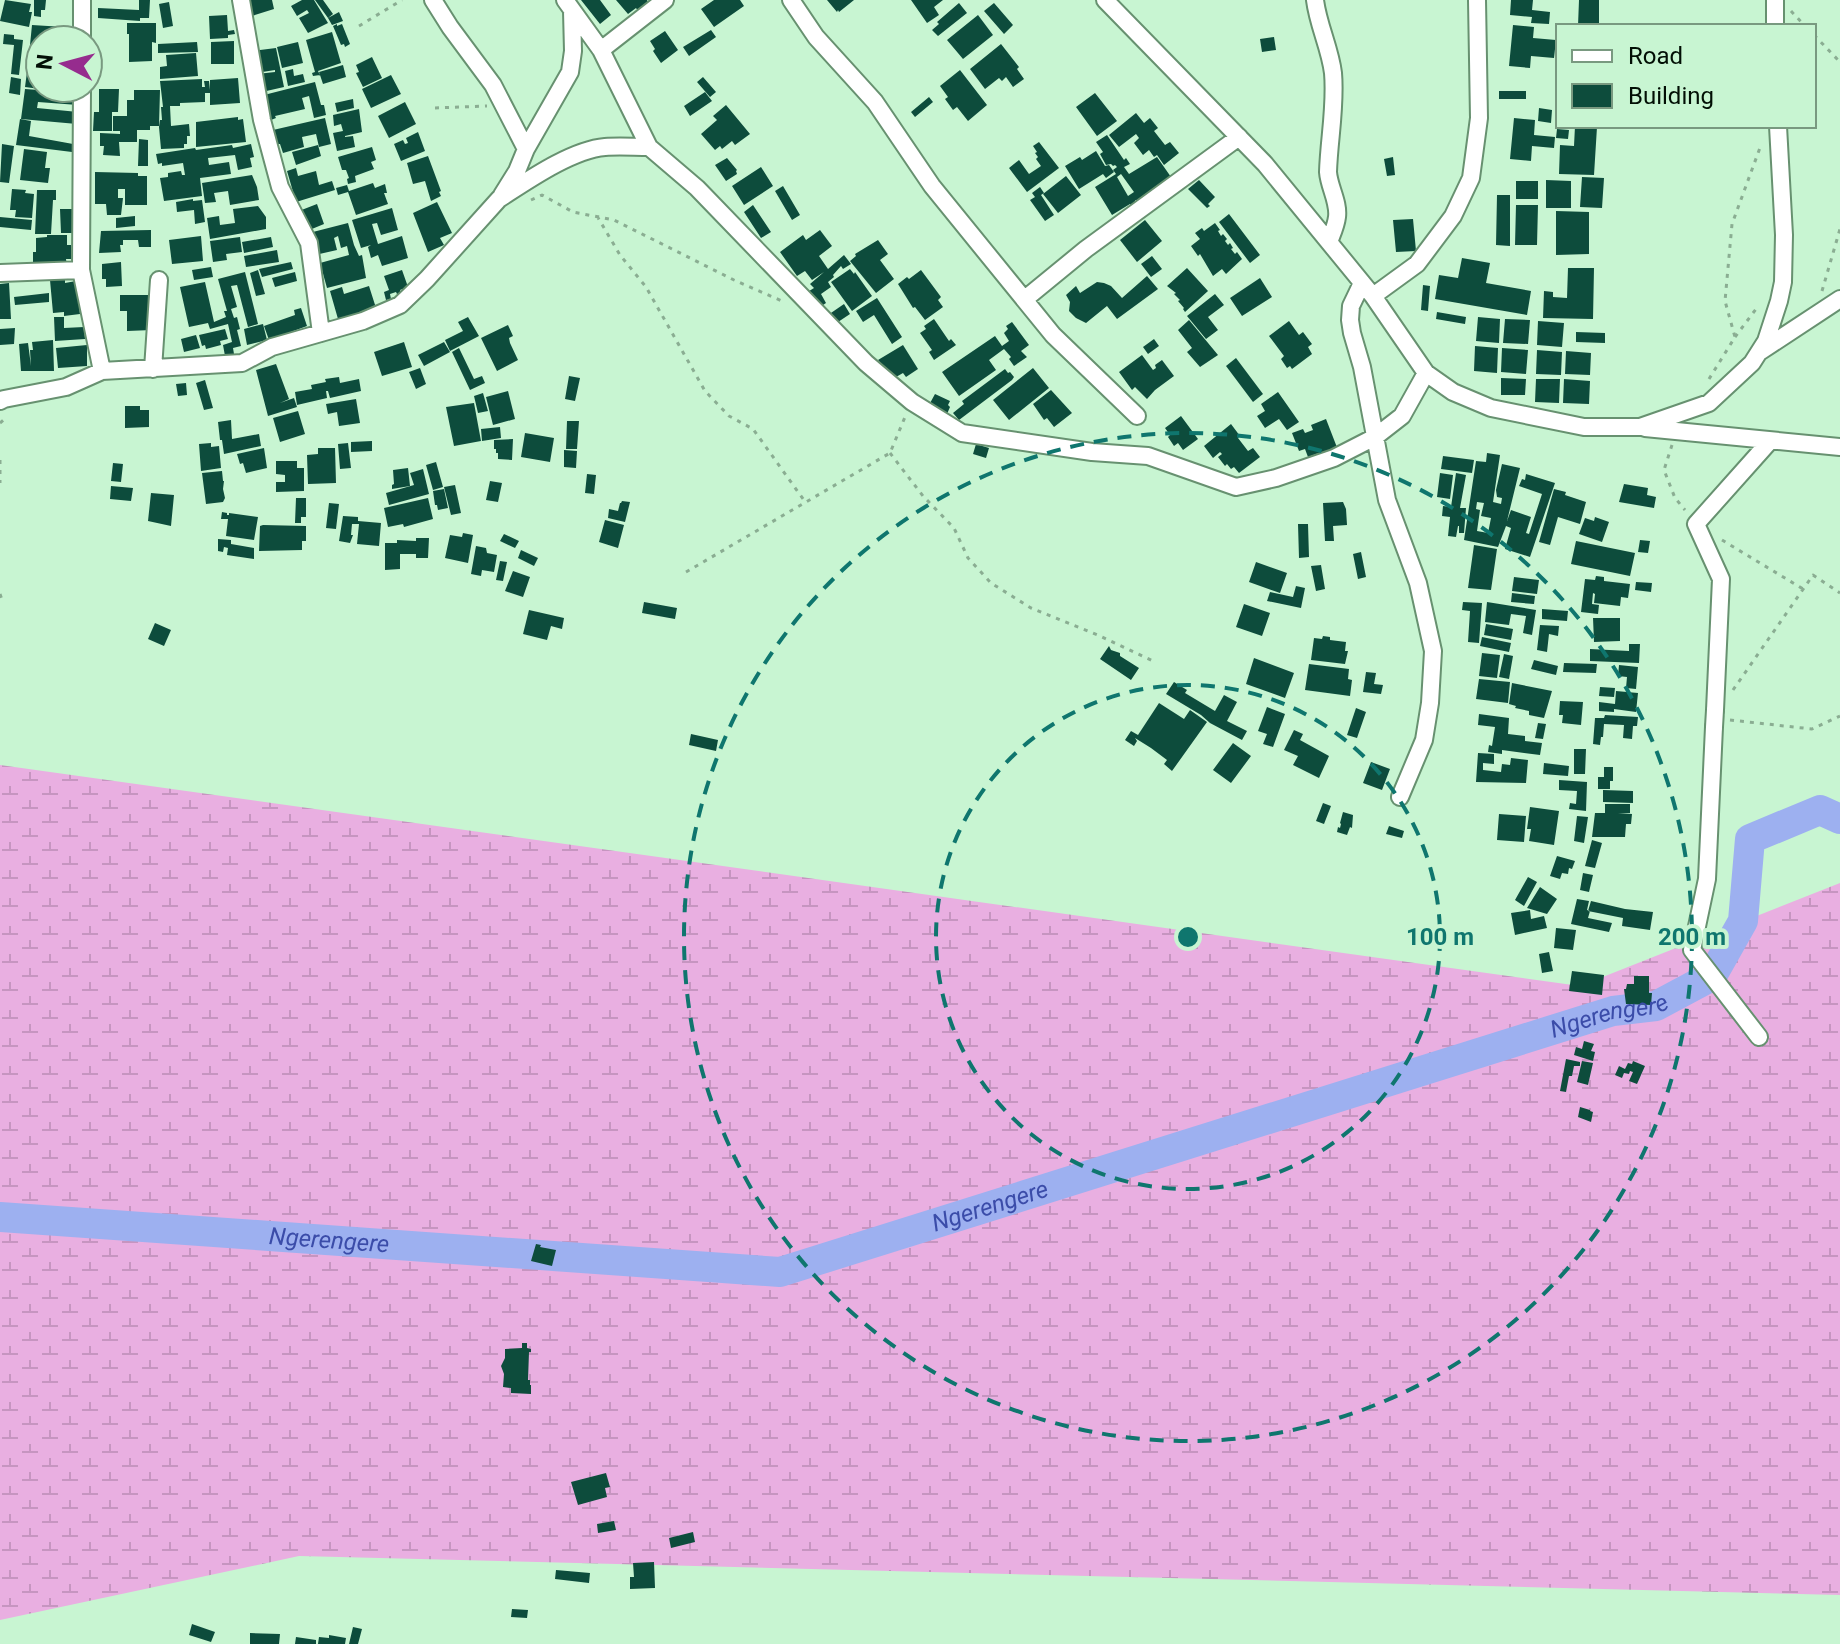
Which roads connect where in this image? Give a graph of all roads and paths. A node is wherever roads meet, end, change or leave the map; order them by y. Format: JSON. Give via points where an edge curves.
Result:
{"nodes":[{"id":1,"x":82,"y":0,"type":"edge"},
{"id":2,"x":241,"y":0,"type":"edge"},
{"id":3,"x":402,"y":0,"type":"edge"},
{"id":4,"x":433,"y":0,"type":"edge"},
{"id":5,"x":665,"y":0,"type":"edge"},
{"id":6,"x":791,"y":0,"type":"edge"},
{"id":7,"x":1315,"y":0,"type":"edge"},
{"id":8,"x":1477,"y":0,"type":"edge"},
{"id":9,"x":1775,"y":0,"type":"edge"},
{"id":10,"x":1113,"y":3,"type":"edge"},
{"id":11,"x":568,"y":5,"type":"edge"},
{"id":12,"x":82,"y":24,"type":"edge"},
{"id":13,"x":1775,"y":24,"type":"edge"},
{"id":14,"x":359,"y":26,"type":"dead end"},
{"id":15,"x":1816,"y":37,"type":"edge"},
{"id":16,"x":601,"y":50,"type":"junction"},
{"id":17,"x":1840,"y":62,"type":"edge"},
{"id":18,"x":82,"y":104,"type":"edge"},
{"id":19,"x":1771,"y":130,"type":"edge"},
{"id":20,"x":1239,"y":137,"type":"junction"},
{"id":21,"x":649,"y":147,"type":"junction"},
{"id":22,"x":526,"y":149,"type":"junction"},
{"id":23,"x":499,"y":199,"type":"junction"},
{"id":24,"x":529,"y":200,"type":"dead end"},
{"id":25,"x":597,"y":216,"type":"junction"},
{"id":26,"x":1840,"y":229,"type":"edge"},
{"id":27,"x":1329,"y":242,"type":"junction"},
{"id":28,"x":81,"y":270,"type":"junction"},
{"id":29,"x":0,"y":273,"type":"edge"},
{"id":30,"x":159,"y":280,"type":"dead end"},
{"id":31,"x":1367,"y":290,"type":"junction"},
{"id":32,"x":1025,"y":299,"type":"junction"},
{"id":33,"x":1840,"y":299,"type":"edge"},
{"id":34,"x":812,"y":308,"type":"junction"},
{"id":35,"x":1818,"y":312,"type":"junction"},
{"id":36,"x":321,"y":333,"type":"junction"},
{"id":37,"x":1759,"y":352,"type":"junction"},
{"id":38,"x":153,"y":369,"type":"junction"},
{"id":39,"x":102,"y":371,"type":"junction"},
{"id":40,"x":1426,"y":373,"type":"junction"},
{"id":41,"x":1705,"y":386,"type":"dead end"},
{"id":42,"x":0,"y":401,"type":"edge"},
{"id":43,"x":912,"y":402,"type":"junction"},
{"id":44,"x":1137,"y":416,"type":"dead end"},
{"id":45,"x":1640,"y":427,"type":"junction"},
{"id":46,"x":1375,"y":437,"type":"junction"},
{"id":47,"x":1770,"y":441,"type":"junction"},
{"id":48,"x":1840,"y":447,"type":"edge"},
{"id":49,"x":890,"y":453,"type":"junction"},
{"id":50,"x":0,"y":460,"type":"edge"},
{"id":51,"x":0,"y":483,"type":"edge"},
{"id":52,"x":806,"y":503,"type":"junction"},
{"id":53,"x":686,"y":572,"type":"dead end"},
{"id":54,"x":1840,"y":593,"type":"edge"},
{"id":55,"x":1153,"y":661,"type":"dead end"},
{"id":56,"x":1731,"y":692,"type":"dead end"},
{"id":57,"x":1840,"y":716,"type":"edge"},
{"id":58,"x":1719,"y":719,"type":"junction"},
{"id":59,"x":1400,"y":797,"type":"dead end"},
{"id":60,"x":1759,"y":1037,"type":"dead end"}],
"edges":[{"from":1,"to":12,"type":"street"},
{"from":2,"to":36,"type":"street","via":[[280,187],[309,243]]},
{"from":3,"to":14,"type":"path"},
{"from":4,"to":22,"type":"street","via":[[493,85]]},
{"from":5,"to":16,"type":"street"},
{"from":6,"to":32,"type":"street"},
{"from":7,"to":27,"type":"street","via":[[1334,92],[1328,172],[1337,217]]},
{"from":8,"to":31,"type":"street","via":[[1479,118],[1471,178],[1453,216],[1417,264]]},
{"from":9,"to":13,"type":"street"},
{"from":10,"to":20,"type":"street"},
{"from":11,"to":16,"type":"street"},
{"from":11,"to":22,"type":"street","via":[[570,72]]},
{"from":15,"to":17,"type":"path"},
{"from":16,"to":21,"type":"street"},
{"from":18,"to":28,"type":"street"},
{"from":19,"to":37,"type":"street","via":[[1784,235],[1783,282]]},
{"from":19,"to":41,"type":"path","via":[[1732,224],[1725,301],[1735,337]]},
{"from":20,"to":27,"type":"street"},
{"from":20,"to":32,"type":"street"},
{"from":21,"to":23,"type":"street","via":[[602,147],[565,160]]},
{"from":21,"to":34,"type":"street","via":[[697,188]]},
{"from":22,"to":23,"type":"street"},
{"from":23,"to":36,"type":"street","via":[[400,305]]},
{"from":24,"to":25,"type":"path","via":[[542,195],[573,212]]},
{"from":25,"to":34,"type":"path","via":[[777,300]]},
{"from":25,"to":52,"type":"path","via":[[646,287],[705,391],[729,416],[753,429]]},
{"from":26,"to":35,"type":"path"},
{"from":27,"to":31,"type":"street"},
{"from":28,"to":29,"type":"street"},
{"from":28,"to":39,"type":"street"},
{"from":30,"to":38,"type":"street"},
{"from":31,"to":40,"type":"street"},
{"from":31,"to":46,"type":"street","via":[[1351,306],[1350,320]]},
{"from":32,"to":44,"type":"street","via":[[1053,335]]},
{"from":33,"to":35,"type":"street"},
{"from":34,"to":43,"type":"street"},
{"from":35,"to":37,"type":"street"},
{"from":36,"to":38,"type":"street","via":[[272,347],[242,363]]},
{"from":37,"to":45,"type":"street","via":[[1709,403]]},
{"from":38,"to":39,"type":"street"},
{"from":39,"to":42,"type":"street","via":[[66,387]]},
{"from":40,"to":45,"type":"street","via":[[1491,408],[1584,427]]},
{"from":40,"to":46,"type":"street","via":[[1402,416]]},
{"from":43,"to":46,"type":"street","via":[[962,433],[1148,456],[1236,487],[1334,458]]},
{"from":43,"to":49,"type":"path"},
{"from":45,"to":47,"type":"street"},
{"from":46,"to":59,"type":"street","via":[[1387,500],[1418,583],[1433,651],[1424,740]]},
{"from":47,"to":48,"type":"street"},
{"from":47,"to":58,"type":"street","via":[[1696,524],[1721,579]]},
{"from":49,"to":52,"type":"path"},
{"from":49,"to":55,"type":"path","via":[[954,528],[968,558],[991,583],[1031,608]]},
{"from":50,"to":51,"type":"path"},
{"from":52,"to":53,"type":"path"},
{"from":54,"to":56,"type":"path","via":[[1813,575]]},
{"from":57,"to":58,"type":"path","via":[[1812,729]]},
{"from":58,"to":60,"type":"street","via":[[1707,879],[1692,950]]}]}
